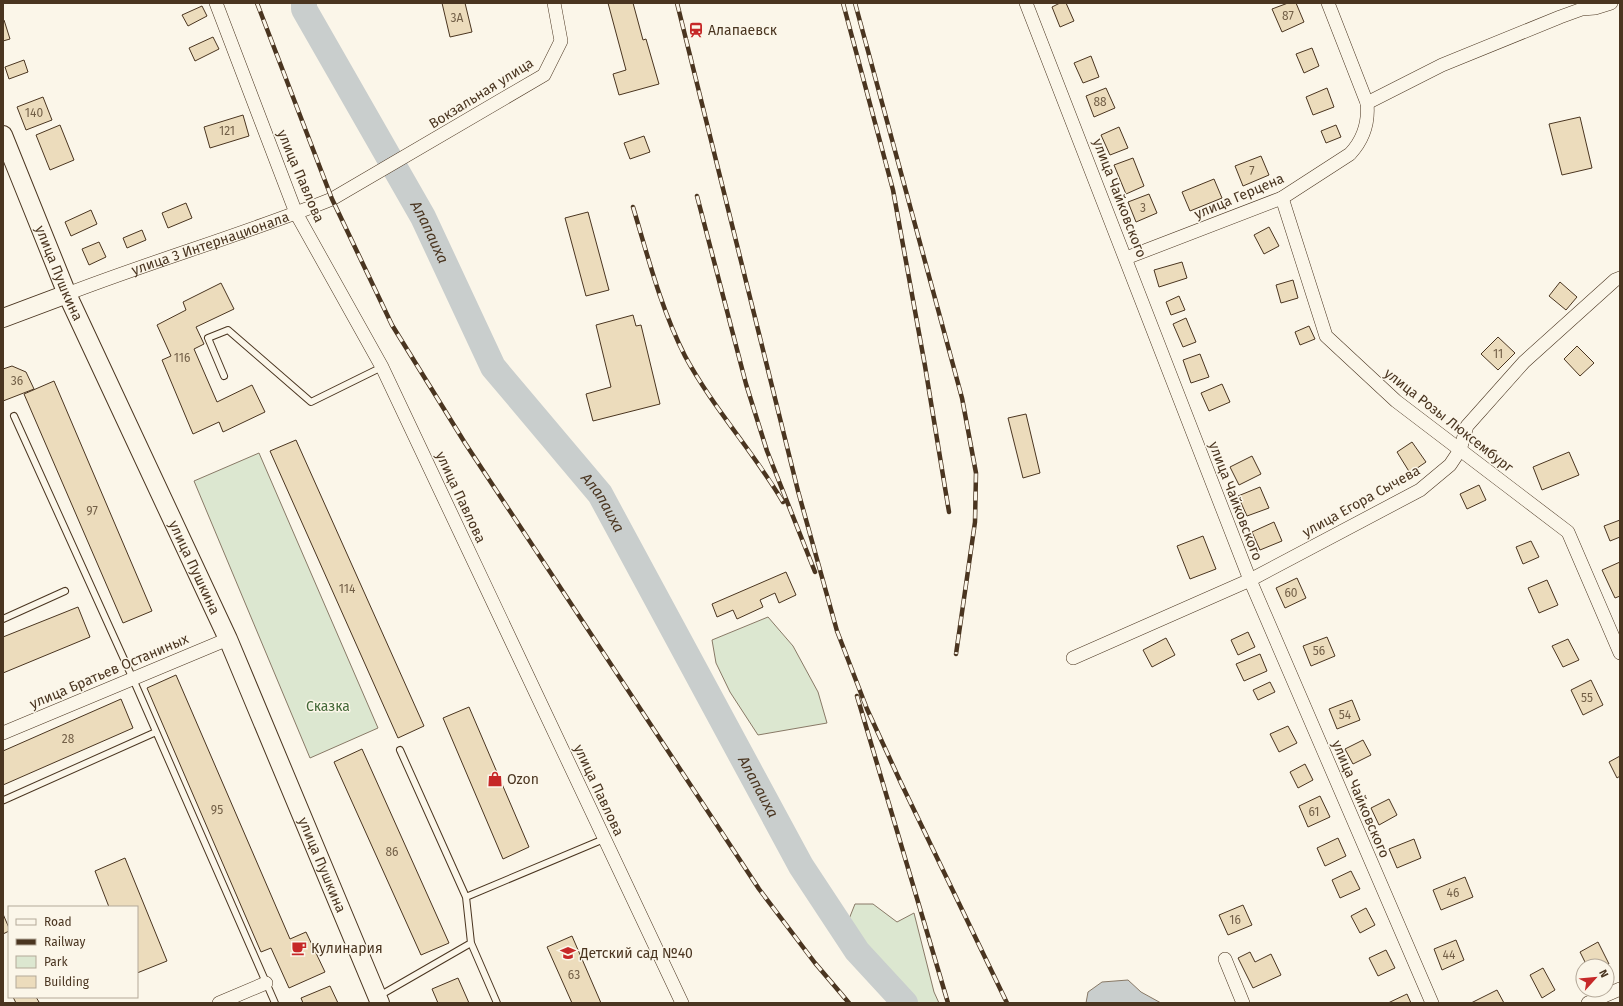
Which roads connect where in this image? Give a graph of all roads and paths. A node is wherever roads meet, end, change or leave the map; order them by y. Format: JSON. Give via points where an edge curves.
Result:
{"nodes":[{"id":1,"x":216,"y":3,"type":"edge"},
{"id":2,"x":554,"y":3,"type":"edge"},
{"id":3,"x":1026,"y":3,"type":"edge"},
{"id":4,"x":1328,"y":3,"type":"edge"},
{"id":5,"x":1611,"y":3,"type":"edge"},
{"id":6,"x":1616,"y":3,"type":"edge"},
{"id":7,"x":1620,"y":11,"type":"edge"},
{"id":8,"x":1367,"y":103,"type":"junction"},
{"id":9,"x":3,"y":135,"type":"edge"},
{"id":10,"x":410,"y":154,"type":"joint"},
{"id":11,"x":1282,"y":198,"type":"junction"},
{"id":12,"x":296,"y":213,"type":"junction"},
{"id":13,"x":1126,"y":258,"type":"junction"},
{"id":14,"x":1620,"y":278,"type":"edge"},
{"id":15,"x":67,"y":294,"type":"junction"},
{"id":16,"x":3,"y":318,"type":"edge"},
{"id":17,"x":382,"y":367,"type":"junction"},
{"id":18,"x":224,"y":376,"type":"dead end"},
{"id":19,"x":14,"y":416,"type":"dead end"},
{"id":20,"x":1460,"y":450,"type":"junction"},
{"id":21,"x":1250,"y":580,"type":"junction"},
{"id":22,"x":65,"y":591,"type":"dead end"},
{"id":23,"x":3,"y":619,"type":"edge"},
{"id":24,"x":228,"y":639,"type":"junction"},
{"id":25,"x":1620,"y":653,"type":"edge"},
{"id":26,"x":1073,"y":658,"type":"dead end"},
{"id":27,"x":133,"y":679,"type":"junction"},
{"id":28,"x":156,"y":732,"type":"junction"},
{"id":29,"x":3,"y":733,"type":"edge"},
{"id":30,"x":400,"y":750,"type":"dead end"},
{"id":31,"x":4,"y":800,"type":"dead end"},
{"id":32,"x":604,"y":839,"type":"junction"},
{"id":33,"x":466,"y":897,"type":"junction"},
{"id":34,"x":471,"y":944,"type":"junction"},
{"id":35,"x":1225,"y":959,"type":"dead end"},
{"id":36,"x":266,"y":983,"type":"junction"},
{"id":37,"x":1620,"y":989,"type":"edge"},
{"id":38,"x":378,"y":1000,"type":"edge"},
{"id":39,"x":219,"y":1003,"type":"edge"},
{"id":40,"x":275,"y":1003,"type":"edge"},
{"id":41,"x":497,"y":1003,"type":"edge"},
{"id":42,"x":682,"y":1003,"type":"edge"},
{"id":43,"x":1242,"y":1003,"type":"edge"},
{"id":44,"x":1432,"y":1003,"type":"edge"},
{"id":45,"x":1588,"y":1003,"type":"edge"}],
"edges":[{"from":1,"to":12,"type":"street","name":"улица Павлова"},
{"from":2,"to":10,"type":"street","name":"Вокзальная улица","via":[[561,41],[544,75]]},
{"from":3,"to":13,"type":"street","name":"улица Чайковского"},
{"from":4,"to":8,"type":"street"},
{"from":5,"to":8,"type":"street","via":[[1572,12],[1442,65]]},
{"from":6,"to":7,"type":"street"},
{"from":8,"to":11,"type":"street","name":"улица Герцена","via":[[1366,127],[1362,138],[1350,154]]},
{"from":9,"to":15,"type":"street","name":"улица Пушкина"},
{"from":10,"to":12,"type":"street","name":"улица 3 Интернационала","via":[[332,199]]},
{"from":11,"to":13,"type":"street","name":"улица Герцена"},
{"from":11,"to":20,"type":"street","name":"улица Розы Люксембург","via":[[1326,336],[1396,401]]},
{"from":12,"to":15,"type":"street","name":"улица 3 Интернационала"},
{"from":12,"to":17,"type":"street","name":"улица Павлова"},
{"from":13,"to":21,"type":"street","name":"улица Чайковского"},
{"from":14,"to":20,"type":"street","name":"улица Егора Сычева","via":[[1524,362],[1467,426]]},
{"from":15,"to":16,"type":"street","name":"улица 3 Интернационала"},
{"from":15,"to":24,"type":"street","name":"улица Пушкина"},
{"from":17,"to":18,"type":"lane","via":[[311,402],[228,330],[208,338]]},
{"from":17,"to":32,"type":"street","name":"улица Павлова"},
{"from":19,"to":27,"type":"lane"},
{"from":20,"to":21,"type":"street","name":"улица Егора Сычева","via":[[1450,465],[1420,490]]},
{"from":20,"to":25,"type":"street","name":"улица Розы Люксембург","via":[[1568,532]]},
{"from":21,"to":26,"type":"street","name":"улица Егора Сычева"},
{"from":21,"to":44,"type":"street","name":"улица Чайковского"},
{"from":22,"to":23,"type":"lane"},
{"from":24,"to":27,"type":"street","name":"улица Братьев Останиных"},
{"from":24,"to":38,"type":"street","name":"улица Пушкина"},
{"from":27,"to":28,"type":"lane"},
{"from":27,"to":29,"type":"street","name":"улица Братьев Останиных"},
{"from":28,"to":31,"type":"lane"},
{"from":28,"to":36,"type":"lane"},
{"from":30,"to":33,"type":"lane"},
{"from":32,"to":33,"type":"lane"},
{"from":32,"to":42,"type":"street","name":"улица Павлова"},
{"from":33,"to":34,"type":"lane"},
{"from":34,"to":38,"type":"lane"},
{"from":34,"to":41,"type":"lane"},
{"from":35,"to":43,"type":"street"},
{"from":36,"to":39,"type":"street"},
{"from":36,"to":40,"type":"lane"},
{"from":37,"to":45,"type":"street"}]}
